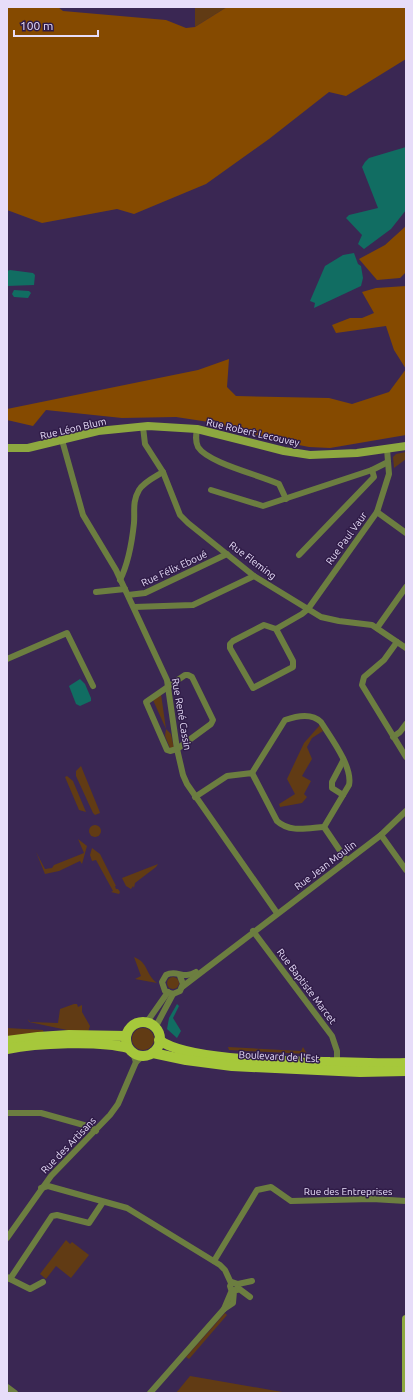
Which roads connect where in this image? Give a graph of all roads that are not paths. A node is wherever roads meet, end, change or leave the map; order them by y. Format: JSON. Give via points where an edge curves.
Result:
{"nodes":[{"id":1,"x":143,"y":426,"type":"junction"},
{"id":2,"x":197,"y":429,"type":"junction"},
{"id":3,"x":62,"y":440,"type":"junction"},
{"id":4,"x":406,"y":446,"type":"edge"},
{"id":5,"x":7,"y":448,"type":"edge"},
{"id":6,"x":386,"y":449,"type":"junction"},
{"id":7,"x":388,"y":462,"type":"junction"},
{"id":8,"x":372,"y":470,"type":"junction"},
{"id":9,"x":163,"y":472,"type":"junction"},
{"id":10,"x":211,"y":490,"type":"dead end"},
{"id":11,"x":286,"y":499,"type":"junction"},
{"id":12,"x":377,"y":512,"type":"junction"},
{"id":13,"x":406,"y":533,"type":"edge"},
{"id":14,"x":227,"y":554,"type":"junction"},
{"id":15,"x":299,"y":555,"type":"dead end"},
{"id":16,"x":254,"y":576,"type":"junction"},
{"id":17,"x":120,"y":580,"type":"junction"},
{"id":18,"x":406,"y":587,"type":"edge"},
{"id":19,"x":96,"y":592,"type":"dead end"},
{"id":20,"x":127,"y":592,"type":"junction"},
{"id":21,"x":140,"y":594,"type":"junction"},
{"id":22,"x":144,"y":606,"type":"junction"},
{"id":23,"x":134,"y":607,"type":"junction"},
{"id":24,"x":308,"y":609,"type":"junction"},
{"id":25,"x":377,"y":628,"type":"junction"},
{"id":26,"x":276,"y":629,"type":"junction"},
{"id":27,"x":397,"y":642,"type":"junction"},
{"id":28,"x":406,"y":648,"type":"edge"},
{"id":29,"x":7,"y":659,"type":"edge"},
{"id":30,"x":93,"y":686,"type":"dead end"},
{"id":31,"x":168,"y":687,"type":"junction"},
{"id":32,"x":406,"y":724,"type":"edge"},
{"id":33,"x":393,"y":737,"type":"junction"},
{"id":34,"x":178,"y":749,"type":"junction"},
{"id":35,"x":406,"y":757,"type":"edge"},
{"id":36,"x":344,"y":761,"type":"junction"},
{"id":37,"x":252,"y":773,"type":"junction"},
{"id":38,"x":343,"y":795,"type":"junction"},
{"id":39,"x":195,"y":797,"type":"junction"},
{"id":40,"x":406,"y":811,"type":"edge"},
{"id":41,"x":324,"y":827,"type":"junction"},
{"id":42,"x":381,"y":835,"type":"junction"},
{"id":43,"x":347,"y":861,"type":"junction"},
{"id":44,"x":406,"y":870,"type":"edge"},
{"id":45,"x":276,"y":913,"type":"junction"},
{"id":46,"x":255,"y":933,"type":"junction"},
{"id":47,"x":180,"y":976,"type":"junction"},
{"id":48,"x":182,"y":987,"type":"junction"},
{"id":49,"x":170,"y":993,"type":"junction"},
{"id":50,"x":142,"y":1023,"type":"junction"},
{"id":51,"x":155,"y":1028,"type":"junction"},
{"id":52,"x":126,"y":1036,"type":"junction"},
{"id":53,"x":159,"y":1040,"type":"junction"},
{"id":54,"x":7,"y":1041,"type":"edge"},
{"id":55,"x":7,"y":1049,"type":"edge"},
{"id":56,"x":139,"y":1054,"type":"junction"},
{"id":57,"x":337,"y":1062,"type":"junction"},
{"id":58,"x":406,"y":1063,"type":"edge"},
{"id":59,"x":406,"y":1071,"type":"edge"},
{"id":60,"x":7,"y":1113,"type":"edge"},
{"id":61,"x":96,"y":1131,"type":"junction"},
{"id":62,"x":41,"y":1188,"type":"junction"},
{"id":63,"x":406,"y":1201,"type":"edge"},
{"id":64,"x":103,"y":1202,"type":"junction"},
{"id":65,"x":7,"y":1238,"type":"edge"},
{"id":66,"x":214,"y":1261,"type":"junction"},
{"id":67,"x":8,"y":1278,"type":"edge"},
{"id":68,"x":252,"y":1281,"type":"dead end"},
{"id":69,"x":43,"y":1282,"type":"dead end"},
{"id":70,"x":235,"y":1287,"type":"junction"},
{"id":71,"x":250,"y":1297,"type":"dead end"},
{"id":72,"x":406,"y":1319,"type":"edge"},
{"id":73,"x":7,"y":1386,"type":"edge"},
{"id":74,"x":15,"y":1393,"type":"edge"},
{"id":75,"x":150,"y":1393,"type":"edge"},
{"id":76,"x":406,"y":1393,"type":"edge"}],
"edges":[{"from":1,"to":2,"type":"street","name":"Rue Robert Lecouvey"},
{"from":1,"to":3,"type":"street","name":"Rue Léon Blum","via":[[98,431]]},
{"from":1,"to":9,"type":"street","name":"Rue Fleming","via":[[146,444]]},
{"from":2,"to":6,"type":"street","name":"Rue Robert Lecouvey","via":[[310,455],[338,455]]},
{"from":2,"to":11,"type":"street","via":[[198,446],[207,455],[279,484]]},
{"from":3,"to":5,"type":"street","name":"Rue Léon Blum","via":[[28,448]]},
{"from":3,"to":17,"type":"street","name":"Rue René Cassin","via":[[82,515]]},
{"from":4,"to":6,"type":"street","name":"Rue Robert Lecouvey"},
{"from":6,"to":7,"type":"street","name":"Rue Paul Vaur"},
{"from":7,"to":8,"type":"street"},
{"from":7,"to":12,"type":"street","name":"Rue Paul Vaur","via":[[389,474]]},
{"from":8,"to":11,"type":"street"},
{"from":8,"to":15,"type":"street","via":[[374,477]]},
{"from":9,"to":14,"type":"street","name":"Rue Fleming","via":[[180,515]]},
{"from":9,"to":17,"type":"street","via":[[147,481],[135,498],[127,567]]},
{"from":10,"to":11,"type":"street","via":[[263,506]]},
{"from":12,"to":13,"type":"street"},
{"from":12,"to":24,"type":"street","name":"Rue Paul Vaur"},
{"from":14,"to":16,"type":"street","name":"Rue Fleming"},
{"from":14,"to":21,"type":"street","name":"Rue Félix Eboué"},
{"from":16,"to":22,"type":"street","via":[[193,605]]},
{"from":16,"to":24,"type":"street","name":"Rue Fleming"},
{"from":17,"to":20,"type":"street","name":"Rue René Cassin"},
{"from":18,"to":25,"type":"street"},
{"from":19,"to":20,"type":"street","name":"Rue Félix Eboué"},
{"from":20,"to":21,"type":"street","name":"Rue Félix Eboué"},
{"from":20,"to":23,"type":"street","name":"Rue René Cassin"},
{"from":21,"to":22,"type":"street"},
{"from":22,"to":23,"type":"street"},
{"from":23,"to":31,"type":"street","name":"Rue René Cassin","via":[[161,665]]},
{"from":24,"to":25,"type":"street","name":"Rue Fleming","via":[[328,619],[369,624]]},
{"from":24,"to":26,"type":"street"},
{"from":25,"to":27,"type":"street","name":"Rue Fleming"},
{"from":26,"to":26,"type":"street","via":[[293,661],[293,667],[253,688],[230,644],[264,624]]},
{"from":27,"to":28,"type":"street","name":"Rue Fleming"},
{"from":27,"to":33,"type":"street","via":[[384,660],[364,676],[362,682]]},
{"from":29,"to":30,"type":"street","via":[[67,633]]},
{"from":31,"to":34,"type":"street","name":"Rue René Cassin"},
{"from":31,"to":34,"type":"street","via":[[146,702],[167,750],[172,752]]},
{"from":31,"to":34,"type":"street","via":[[188,674],[213,716],[211,724]]},
{"from":32,"to":33,"type":"street"},
{"from":33,"to":35,"type":"street"},
{"from":34,"to":39,"type":"street","name":"Rue René Cassin","via":[[183,775]]},
{"from":36,"to":37,"type":"street","via":[[322,722],[318,718],[307,716],[285,720]]},
{"from":36,"to":38,"type":"street","via":[[350,780]]},
{"from":36,"to":38,"type":"street","via":[[332,782],[332,788]]},
{"from":37,"to":39,"type":"street","via":[[228,776]]},
{"from":37,"to":41,"type":"street","via":[[281,824],[294,829]]},
{"from":38,"to":41,"type":"street"},
{"from":39,"to":45,"type":"street","name":"Rue René Cassin"},
{"from":40,"to":42,"type":"street","name":"Rue Jean Moulin"},
{"from":41,"to":43,"type":"street"},
{"from":42,"to":43,"type":"street","name":"Rue Jean Moulin"},
{"from":42,"to":44,"type":"street"},
{"from":43,"to":45,"type":"street","name":"Rue Jean Moulin"},
{"from":45,"to":46,"type":"street","name":"Rue Jean Moulin"},
{"from":46,"to":47,"type":"street","name":"Rue Jean Moulin","via":[[245,935],[197,972]]},
{"from":46,"to":48,"type":"street","name":"Rue Jean Moulin"},
{"from":46,"to":57,"type":"street","name":"Rue Baptiste Marcet","via":[[332,1036],[338,1051]]},
{"from":47,"to":48,"type":"street","via":[[183,981]]},
{"from":47,"to":49,"type":"street","name":"Rue Jean Moulin","via":[[172,973],[164,977],[162,985]]},
{"from":48,"to":49,"type":"street","name":"Rue Jean Moulin","via":[[178,992]]},
{"from":49,"to":50,"type":"street","name":"Rue Jean Moulin","via":[[149,1019]]},
{"from":49,"to":51,"type":"street","name":"Rue Jean Moulin"},
{"from":50,"to":51,"type":"main road"},
{"from":50,"to":52,"type":"main road","via":[[132,1027]]},
{"from":51,"to":53,"type":"main road"},
{"from":52,"to":54,"type":"main road","via":[[69,1035]]},
{"from":52,"to":56,"type":"main road"},
{"from":53,"to":56,"type":"main road","via":[[156,1049]]},
{"from":53,"to":57,"type":"main road","name":"Boulevard de l'Est","via":[[168,1046],[209,1054],[271,1060]]},
{"from":55,"to":56,"type":"main road","name":"Boulevard de l'Est","via":[[92,1044]]},
{"from":56,"to":59,"type":"main road","name":"Boulevard de l'Est","via":[[232,1066],[360,1072]]},
{"from":56,"to":61,"type":"street","name":"Rue des Artisans","via":[[118,1104]]},
{"from":57,"to":58,"type":"main road","name":"Boulevard de l'Est"},
{"from":60,"to":61,"type":"street","via":[[41,1113],[91,1127]]},
{"from":61,"to":62,"type":"street","name":"Rue des Artisans"},
{"from":62,"to":64,"type":"street","via":[[48,1186]]},
{"from":62,"to":65,"type":"street","name":"Rue des Artisans"},
{"from":63,"to":66,"type":"street","name":"Rue des Entreprises","via":[[291,1201],[271,1187],[258,1190]]},
{"from":64,"to":66,"type":"street","via":[[127,1208]]},
{"from":64,"to":67,"type":"street","via":[[89,1223],[52,1216]]},
{"from":66,"to":70,"type":"street","via":[[225,1270]]},
{"from":67,"to":69,"type":"street","via":[[30,1289]]},
{"from":68,"to":70,"type":"street"},
{"from":70,"to":71,"type":"street"},
{"from":70,"to":75,"type":"street","via":[[233,1303],[224,1309]]},
{"from":72,"to":76,"type":"street"},
{"from":73,"to":74,"type":"street"}]}
